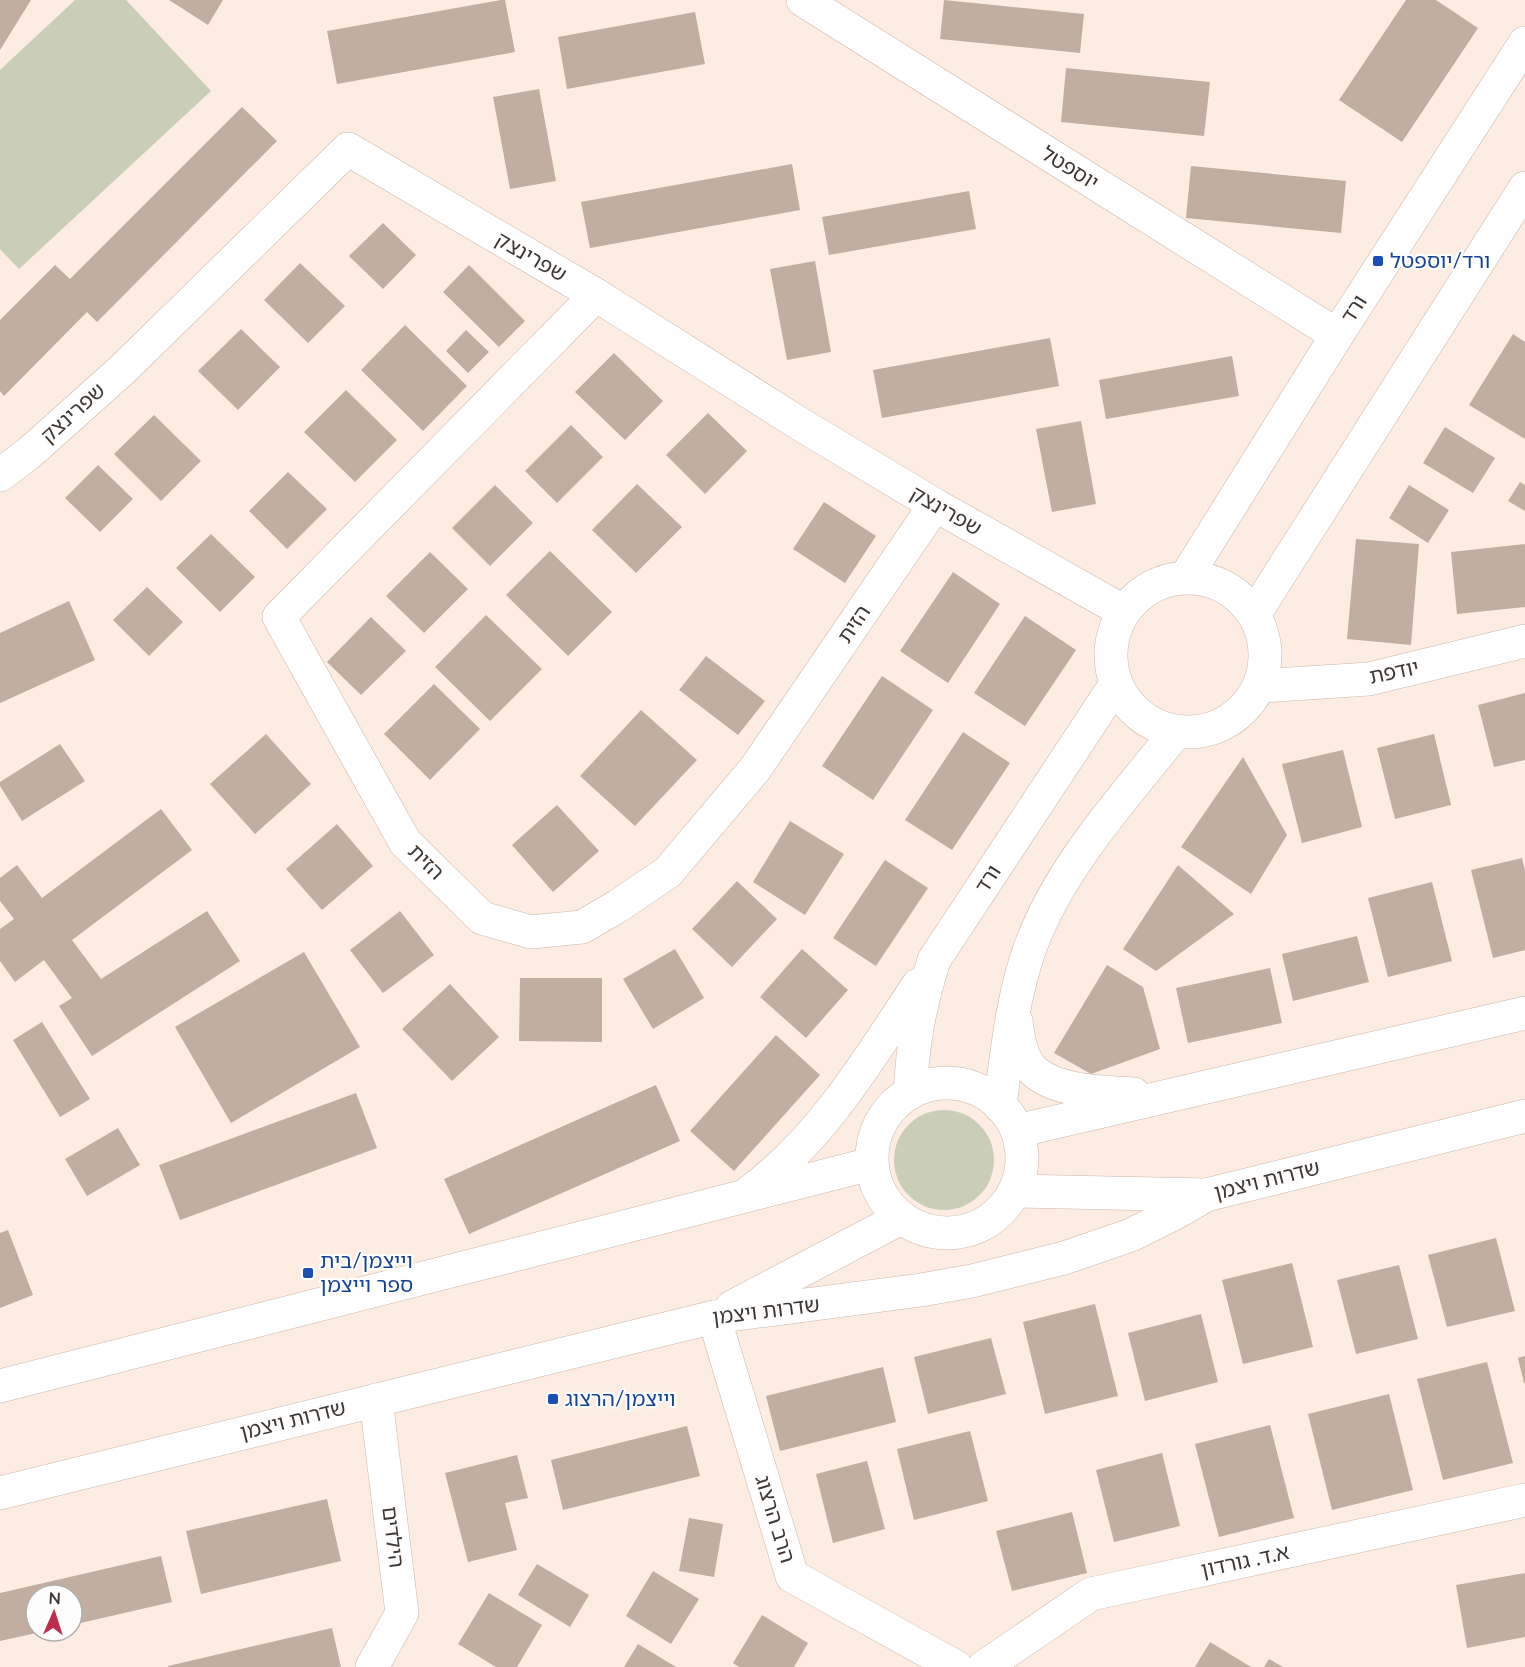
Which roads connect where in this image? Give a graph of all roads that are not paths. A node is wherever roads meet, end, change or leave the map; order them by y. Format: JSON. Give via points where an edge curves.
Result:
{"nodes":[{"id":1,"x":802,"y":0,"type":"edge"},
{"id":2,"x":1525,"y":43,"type":"edge"},
{"id":3,"x":1525,"y":188,"type":"edge"},
{"id":4,"x":596,"y":295,"type":"junction"},
{"id":5,"x":1337,"y":335,"type":"junction"},
{"id":6,"x":0,"y":476,"type":"edge"},
{"id":7,"x":935,"y":506,"type":"junction"},
{"id":8,"x":1186,"y":577,"type":"junction"},
{"id":9,"x":1123,"y":611,"type":"junction"},
{"id":10,"x":1255,"y":613,"type":"junction"},
{"id":11,"x":1525,"y":640,"type":"edge"},
{"id":12,"x":1116,"y":684,"type":"junction"},
{"id":13,"x":1260,"y":686,"type":"junction"},
{"id":14,"x":1176,"y":732,"type":"junction"},
{"id":15,"x":934,"y":960,"type":"junction"},
{"id":16,"x":1014,"y":1005,"type":"junction"},
{"id":17,"x":1525,"y":1013,"type":"edge"},
{"id":18,"x":910,"y":1093,"type":"junction"},
{"id":19,"x":1162,"y":1097,"type":"junction"},
{"id":20,"x":1525,"y":1116,"type":"edge"},
{"id":21,"x":1008,"y":1118,"type":"junction"},
{"id":22,"x":871,"y":1164,"type":"junction"},
{"id":23,"x":1015,"y":1191,"type":"junction"},
{"id":24,"x":1206,"y":1195,"type":"junction"},
{"id":25,"x":745,"y":1196,"type":"junction"},
{"id":26,"x":901,"y":1218,"type":"junction"},
{"id":27,"x":714,"y":1317,"type":"junction"},
{"id":28,"x":0,"y":1386,"type":"edge"},
{"id":29,"x":376,"y":1400,"type":"junction"},
{"id":30,"x":0,"y":1493,"type":"edge"},
{"id":31,"x":1525,"y":1500,"type":"edge"},
{"id":32,"x":372,"y":1667,"type":"edge"},
{"id":33,"x":956,"y":1667,"type":"edge"},
{"id":34,"x":984,"y":1667,"type":"edge"}],
"edges":[{"from":1,"to":5,"type":"street","name":"יוספטל"},
{"from":2,"to":5,"type":"street","name":"ורד"},
{"from":3,"to":10,"type":"street"},
{"from":4,"to":6,"type":"street","name":"שפרינצק","via":[[348,149],[122,370]]},
{"from":4,"to":7,"type":"street","name":"שפרינצק"},
{"from":4,"to":7,"type":"street","name":"הזית","via":[[279,617],[405,842],[482,918],[531,932],[582,927],[668,872],[754,769]]},
{"from":5,"to":8,"type":"street","name":"ורד"},
{"from":7,"to":9,"type":"street","name":"שפרינצק"},
{"from":8,"to":9,"type":"street","via":[[1162,581],[1140,593]]},
{"from":8,"to":10,"type":"street","via":[[1213,581],[1237,593]]},
{"from":9,"to":12,"type":"street","via":[[1113,634],[1110,660]]},
{"from":10,"to":13,"type":"street","via":[[1265,637],[1267,662]]},
{"from":11,"to":13,"type":"street","name":"יודפת","via":[[1369,679]]},
{"from":12,"to":14,"type":"street","via":[[1130,707],[1151,723]]},
{"from":12,"to":15,"type":"street","name":"ורד"},
{"from":13,"to":14,"type":"street","via":[[1246,708],[1226,723],[1202,732]]},
{"from":14,"to":16,"type":"street","via":[[1084,850],[1045,913],[1030,948]]},
{"from":15,"to":18,"type":"street","name":"ורד","via":[[921,1003]]},
{"from":15,"to":25,"type":"street","via":[[858,1077],[822,1123]]},
{"from":16,"to":19,"type":"street","via":[[1022,1051],[1034,1071],[1074,1088]]},
{"from":16,"to":21,"type":"street"},
{"from":17,"to":19,"type":"street"},
{"from":18,"to":21,"type":"street","via":[[933,1084],[957,1084],[980,1091]]},
{"from":18,"to":22,"type":"street","via":[[880,1123]]},
{"from":19,"to":21,"type":"street"},
{"from":20,"to":24,"type":"street","name":"שדרות ויצמן"},
{"from":21,"to":23,"type":"street","via":[[1021,1151]]},
{"from":22,"to":25,"type":"street"},
{"from":22,"to":26,"type":"street","via":[[876,1185]]},
{"from":23,"to":24,"type":"street"},
{"from":23,"to":26,"type":"street","via":[[986,1222],[965,1231],[942,1233]]},
{"from":24,"to":27,"type":"street","name":"שדרות ויצמן","via":[[1131,1235],[1065,1258],[921,1290]]},
{"from":25,"to":28,"type":"street"},
{"from":26,"to":27,"type":"street"},
{"from":27,"to":29,"type":"street","name":"שדרות ויצמן"},
{"from":27,"to":33,"type":"street","name":"הרב הרצוג","via":[[792,1576]]},
{"from":29,"to":30,"type":"street","name":"שדרות ויצמן"},
{"from":29,"to":32,"type":"street","name":"הילדים","via":[[402,1613]]},
{"from":31,"to":34,"type":"street","name":"א.ד. גורדון","via":[[1091,1594]]}]}
